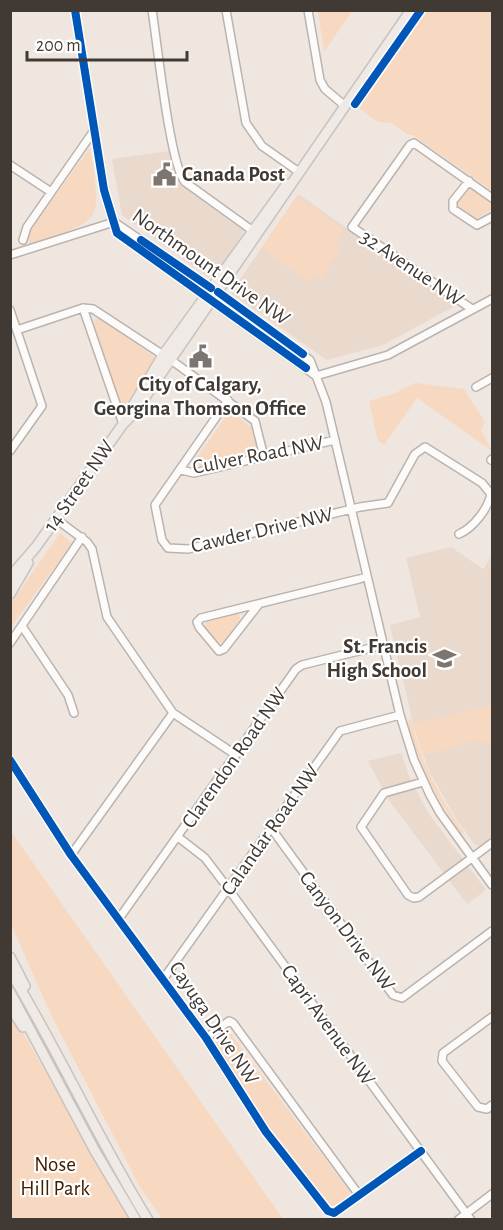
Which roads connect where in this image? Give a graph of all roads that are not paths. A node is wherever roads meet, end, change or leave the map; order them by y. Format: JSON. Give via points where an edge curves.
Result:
{"nodes":[{"id":1,"x":75,"y":10,"type":"edge"},
{"id":2,"x":152,"y":10,"type":"edge"},
{"id":3,"x":226,"y":10,"type":"edge"},
{"id":4,"x":308,"y":10,"type":"edge"},
{"id":5,"x":411,"y":10,"type":"edge"},
{"id":6,"x":345,"y":106,"type":"junction"},
{"id":7,"x":95,"y":129,"type":"junction"},
{"id":8,"x":10,"y":165,"type":"edge"},
{"id":9,"x":299,"y":172,"type":"junction"},
{"id":10,"x":469,"y":181,"type":"junction"},
{"id":11,"x":51,"y":192,"type":"junction"},
{"id":12,"x":492,"y":198,"type":"edge"},
{"id":13,"x":492,"y":217,"type":"edge"},
{"id":14,"x":114,"y":222,"type":"junction"},
{"id":15,"x":253,"y":231,"type":"junction"},
{"id":16,"x":23,"y":240,"type":"dead end"},
{"id":17,"x":10,"y":255,"type":"edge"},
{"id":18,"x":214,"y":290,"type":"junction"},
{"id":19,"x":208,"y":299,"type":"junction"},
{"id":20,"x":492,"y":299,"type":"edge"},
{"id":21,"x":83,"y":308,"type":"junction"},
{"id":22,"x":472,"y":309,"type":"junction"},
{"id":23,"x":10,"y":310,"type":"edge"},
{"id":24,"x":17,"y":330,"type":"junction"},
{"id":25,"x":167,"y":358,"type":"junction"},
{"id":26,"x":316,"y":376,"type":"junction"},
{"id":27,"x":492,"y":378,"type":"edge"},
{"id":28,"x":476,"y":387,"type":"dead end"},
{"id":29,"x":228,"y":400,"type":"junction"},
{"id":30,"x":123,"y":424,"type":"junction"},
{"id":31,"x":334,"y":440,"type":"junction"},
{"id":32,"x":10,"y":451,"type":"edge"},
{"id":33,"x":264,"y":457,"type":"junction"},
{"id":34,"x":181,"y":470,"type":"junction"},
{"id":35,"x":350,"y":509,"type":"junction"},
{"id":36,"x":56,"y":519,"type":"junction"},
{"id":37,"x":459,"y":534,"type":"dead end"},
{"id":38,"x":82,"y":537,"type":"junction"},
{"id":39,"x":36,"y":547,"type":"junction"},
{"id":40,"x":366,"y":577,"type":"junction"},
{"id":41,"x":10,"y":578,"type":"edge"},
{"id":42,"x":10,"y":594,"type":"edge"},
{"id":43,"x":259,"y":604,"type":"junction"},
{"id":44,"x":22,"y":626,"type":"junction"},
{"id":45,"x":10,"y":643,"type":"edge"},
{"id":46,"x":383,"y":645,"type":"junction"},
{"id":47,"x":75,"y":713,"type":"dead end"},
{"id":48,"x":173,"y":713,"type":"junction"},
{"id":49,"x":400,"y":715,"type":"junction"},
{"id":50,"x":236,"y":755,"type":"junction"},
{"id":51,"x":10,"y":759,"type":"edge"},
{"id":52,"x":423,"y":782,"type":"junction"},
{"id":53,"x":271,"y":828,"type":"junction"},
{"id":54,"x":178,"y":837,"type":"junction"},
{"id":55,"x":492,"y":843,"type":"edge"},
{"id":56,"x":71,"y":855,"type":"junction"},
{"id":57,"x":473,"y":858,"type":"junction"},
{"id":58,"x":492,"y":885,"type":"edge"},
{"id":59,"x":228,"y":888,"type":"junction"},
{"id":60,"x":118,"y":920,"type":"junction"},
{"id":61,"x":492,"y":932,"type":"edge"},
{"id":62,"x":10,"y":957,"type":"edge"},
{"id":63,"x":10,"y":971,"type":"edge"},
{"id":64,"x":164,"y":978,"type":"junction"},
{"id":65,"x":10,"y":992,"type":"edge"},
{"id":66,"x":10,"y":1006,"type":"edge"},
{"id":67,"x":492,"y":1017,"type":"edge"},
{"id":68,"x":47,"y":1032,"type":"junction"},
{"id":69,"x":206,"y":1038,"type":"junction"},
{"id":70,"x":55,"y":1074,"type":"junction"},
{"id":71,"x":492,"y":1105,"type":"edge"},
{"id":72,"x":421,"y":1151,"type":"junction"},
{"id":73,"x":492,"y":1194,"type":"edge"},
{"id":74,"x":359,"y":1195,"type":"junction"},
{"id":75,"x":469,"y":1216,"type":"edge"},
{"id":76,"x":136,"y":1220,"type":"edge"},
{"id":77,"x":148,"y":1220,"type":"edge"},
{"id":78,"x":458,"y":1220,"type":"edge"}],
"edges":[{"from":1,"to":7,"type":"street"},
{"from":2,"to":15,"type":"street","via":[[180,175]]},
{"from":3,"to":9,"type":"street","via":[[246,123],[262,146]]},
{"from":4,"to":6,"type":"street","via":[[320,80],[324,89]]},
{"from":5,"to":6,"type":"main road","name":"14 Street NW"},
{"from":6,"to":9,"type":"main road","name":"14 Street NW"},
{"from":7,"to":11,"type":"street"},
{"from":7,"to":14,"type":"street","via":[[104,190]]},
{"from":8,"to":11,"type":"street"},
{"from":9,"to":15,"type":"main road","name":"14 Street NW"},
{"from":9,"to":18,"type":"main road","name":"14 Street NW","via":[[293,186]]},
{"from":10,"to":12,"type":"street"},
{"from":10,"to":13,"type":"street","via":[[453,201],[453,209],[477,225]]},
{"from":10,"to":22,"type":"street","name":"32 Avenue NW","via":[[420,146],[410,145],[352,227]]},
{"from":11,"to":16,"type":"street","via":[[27,227]]},
{"from":14,"to":17,"type":"street","name":"Northmount Drive NW"},
{"from":14,"to":18,"type":"street","name":"Northmount Drive NW"},
{"from":14,"to":19,"type":"street","name":"Northmount Drive NW","via":[[121,239]]},
{"from":15,"to":18,"type":"main road","name":"14 Street NW"},
{"from":18,"to":19,"type":"main road","name":"14 Street NW"},
{"from":18,"to":26,"type":"street","name":"Northmount Drive NW","via":[[310,360]]},
{"from":19,"to":25,"type":"main road","name":"14 Street NW"},
{"from":19,"to":26,"type":"street","name":"Northmount Drive NW"},
{"from":20,"to":22,"type":"street"},
{"from":21,"to":24,"type":"street"},
{"from":21,"to":25,"type":"street","via":[[99,312]]},
{"from":21,"to":30,"type":"street"},
{"from":22,"to":26,"type":"street","via":[[388,355]]},
{"from":23,"to":24,"type":"street"},
{"from":24,"to":32,"type":"street","via":[[42,406]]},
{"from":25,"to":29,"type":"street"},
{"from":25,"to":30,"type":"main road","name":"14 Street NW","via":[[134,413]]},
{"from":26,"to":31,"type":"street","name":"Northmount Drive NW"},
{"from":27,"to":28,"type":"street"},
{"from":29,"to":33,"type":"street","via":[[255,421]]},
{"from":29,"to":34,"type":"street","name":"Cawder Drive NW"},
{"from":30,"to":36,"type":"main road","name":"14 Street NW"},
{"from":31,"to":33,"type":"street","name":"Culver Road NW"},
{"from":31,"to":35,"type":"street","name":"Northmount Drive NW"},
{"from":33,"to":34,"type":"street","name":"Culver Road NW","via":[[194,473]]},
{"from":34,"to":35,"type":"street","name":"Cawder Drive NW","via":[[155,506],[162,540],[168,548],[177,550]]},
{"from":35,"to":37,"type":"street","via":[[391,500],[415,454],[430,448],[482,483],[491,494],[469,530]]},
{"from":35,"to":40,"type":"street","name":"Northmount Drive NW"},
{"from":36,"to":38,"type":"street"},
{"from":36,"to":39,"type":"main road","name":"14 Street NW"},
{"from":38,"to":44,"type":"street"},
{"from":38,"to":48,"type":"street","via":[[92,549],[107,618]]},
{"from":39,"to":41,"type":"main road","name":"14 Street NW"},
{"from":39,"to":42,"type":"main road","name":"14 Street NW"},
{"from":40,"to":43,"type":"street"},
{"from":40,"to":46,"type":"street","name":"Northmount Drive NW"},
{"from":43,"to":43,"type":"street","via":[[219,651],[197,622],[201,618]]},
{"from":44,"to":45,"type":"street"},
{"from":44,"to":47,"type":"street","via":[[69,695]]},
{"from":46,"to":49,"type":"street","name":"Northmount Drive NW"},
{"from":46,"to":50,"type":"street","name":"Clarendon Road NW","via":[[296,669]]},
{"from":48,"to":50,"type":"street"},
{"from":48,"to":56,"type":"street"},
{"from":49,"to":52,"type":"street","name":"Northmount Drive NW"},
{"from":49,"to":53,"type":"street","name":"Calandar Road NW","via":[[340,731]]},
{"from":50,"to":54,"type":"street","name":"Clarendon Road NW"},
{"from":51,"to":56,"type":"street","name":"Cayuga Drive NW"},
{"from":52,"to":57,"type":"street","name":"Northmount Drive NW"},
{"from":52,"to":57,"type":"street","via":[[384,793],[363,821],[362,832],[414,898]]},
{"from":53,"to":59,"type":"street","name":"Calandar Road NW"},
{"from":53,"to":61,"type":"street","name":"Canyon Drive NW","via":[[393,995],[402,998]]},
{"from":54,"to":59,"type":"street","name":"Capri Avenue NW","via":[[205,858]]},
{"from":54,"to":60,"type":"street","name":"Clarendon Road NW"},
{"from":55,"to":57,"type":"street"},
{"from":56,"to":60,"type":"street","name":"Cayuga Drive NW"},
{"from":57,"to":58,"type":"street","name":"Northmount Drive NW"},
{"from":59,"to":64,"type":"street","name":"Calandar Road NW"},
{"from":59,"to":72,"type":"street","name":"Capri Avenue NW"},
{"from":60,"to":64,"type":"street","name":"Cayuga Drive NW"},
{"from":62,"to":68,"type":"main road"},
{"from":63,"to":68,"type":"main road"},
{"from":64,"to":69,"type":"street","name":"Cayuga Drive NW"},
{"from":65,"to":70,"type":"main road"},
{"from":66,"to":70,"type":"main road"},
{"from":67,"to":71,"type":"street","via":[[443,1053],[442,1061],[478,1107],[487,1109]]},
{"from":68,"to":77,"type":"main road","via":[[119,1173]]},
{"from":69,"to":74,"type":"street","via":[[229,1021],[233,1023]]},
{"from":69,"to":74,"type":"street","name":"Cayuga Drive NW","via":[[266,1132],[328,1211],[334,1213]]},
{"from":70,"to":76,"type":"main road"},
{"from":72,"to":74,"type":"street","name":"Cayuga Drive NW"},
{"from":72,"to":75,"type":"street","name":"Capri Avenue NW"},
{"from":73,"to":75,"type":"street"},
{"from":75,"to":78,"type":"street"}]}
